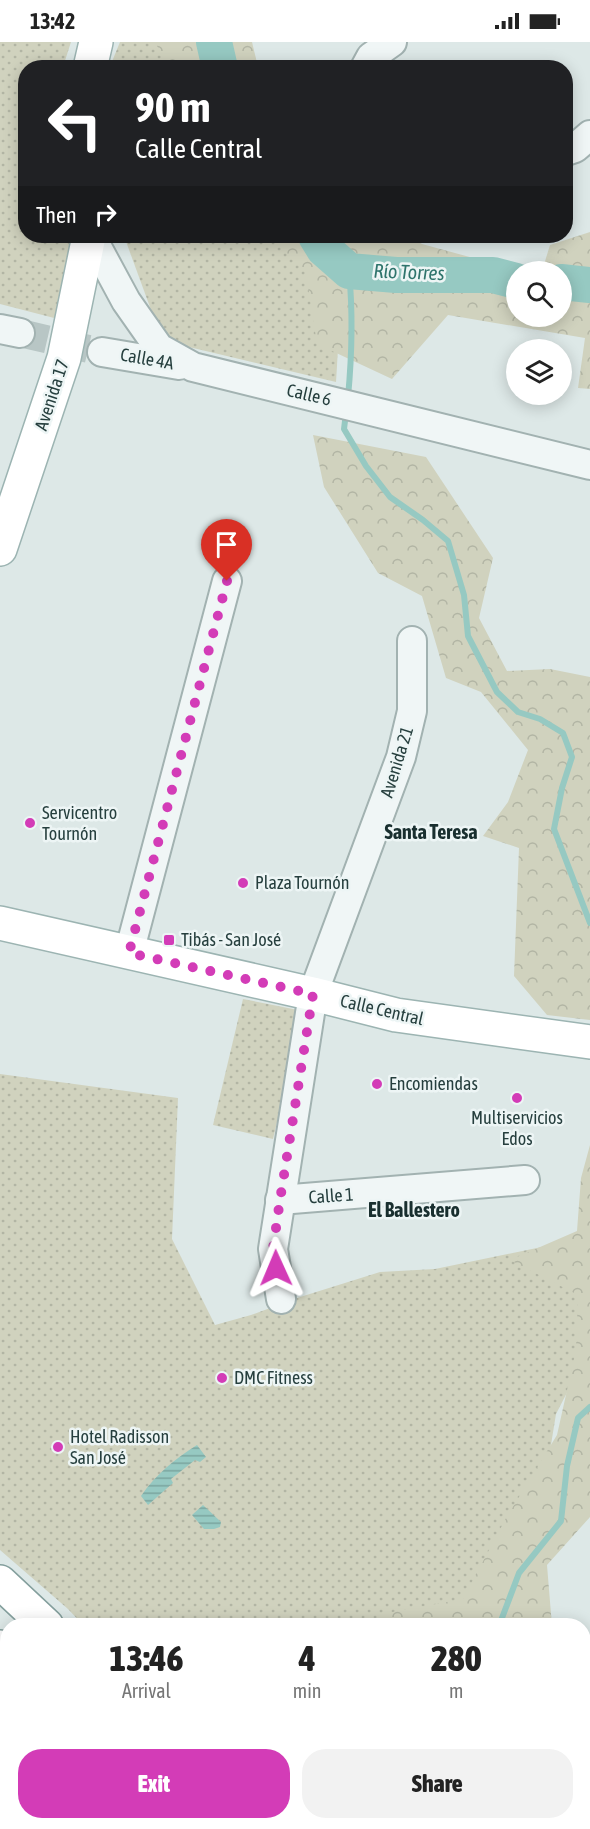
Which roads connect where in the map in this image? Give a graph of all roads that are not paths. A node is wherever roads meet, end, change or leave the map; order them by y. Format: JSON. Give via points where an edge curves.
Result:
{"nodes":[{"id":1,"x":96,"y":42,"type":"edge"},
{"id":2,"x":392,"y":42,"type":"edge"},
{"id":3,"x":92,"y":60,"type":"edge"},
{"id":4,"x":369,"y":60,"type":"edge"},
{"id":5,"x":590,"y":135,"type":"edge"},
{"id":6,"x":573,"y":149,"type":"edge"},
{"id":7,"x":89,"y":243,"type":"edge"},
{"id":8,"x":94,"y":243,"type":"edge"},
{"id":9,"x":102,"y":352,"type":"tunnel mouth"},
{"id":10,"x":192,"y":367,"type":"junction"},
{"id":11,"x":590,"y":465,"type":"edge"},
{"id":12,"x":0,"y":549,"type":"edge"},
{"id":13,"x":227,"y":581,"type":"dead end"},
{"id":14,"x":412,"y":641,"type":"dead end"},
{"id":15,"x":0,"y":923,"type":"edge"},
{"id":16,"x":129,"y":953,"type":"junction"},
{"id":17,"x":313,"y":994,"type":"junction"},
{"id":18,"x":582,"y":1041,"type":"edge"},
{"id":19,"x":525,"y":1180,"type":"dead end"},
{"id":20,"x":280,"y":1200,"type":"junction"},
{"id":21,"x":281,"y":1299,"type":"dead end"},
{"id":22,"x":0,"y":1582,"type":"edge"},
{"id":23,"x":38,"y":1618,"type":"edge"}],
"edges":[{"from":1,"to":3,"type":"main road"},
{"from":2,"to":4,"type":"street"},
{"from":5,"to":6,"type":"street"},
{"from":7,"to":12,"type":"main road","name":"Avenida 17","via":[[64,358]]},
{"from":8,"to":10,"type":"street","name":"Calle 6","via":[[126,301],[159,348]]},
{"from":9,"to":10,"type":"street","name":"Calle 4A"},
{"from":10,"to":11,"type":"street","name":"Calle 6"},
{"from":13,"to":16,"type":"street"},
{"from":14,"to":17,"type":"street","name":"Avenida 21","via":[[412,711],[401,757]]},
{"from":15,"to":16,"type":"main road","name":"Calle Central"},
{"from":16,"to":17,"type":"main road","name":"Calle Central"},
{"from":17,"to":18,"type":"main road","name":"Calle Central","via":[[396,1015]]},
{"from":17,"to":20,"type":"street","name":"Avenida 21"},
{"from":19,"to":20,"type":"street","name":"Calle 1"},
{"from":20,"to":21,"type":"street","name":"Avenida 21","via":[[273,1249]]},
{"from":22,"to":23,"type":"main road"}]}
